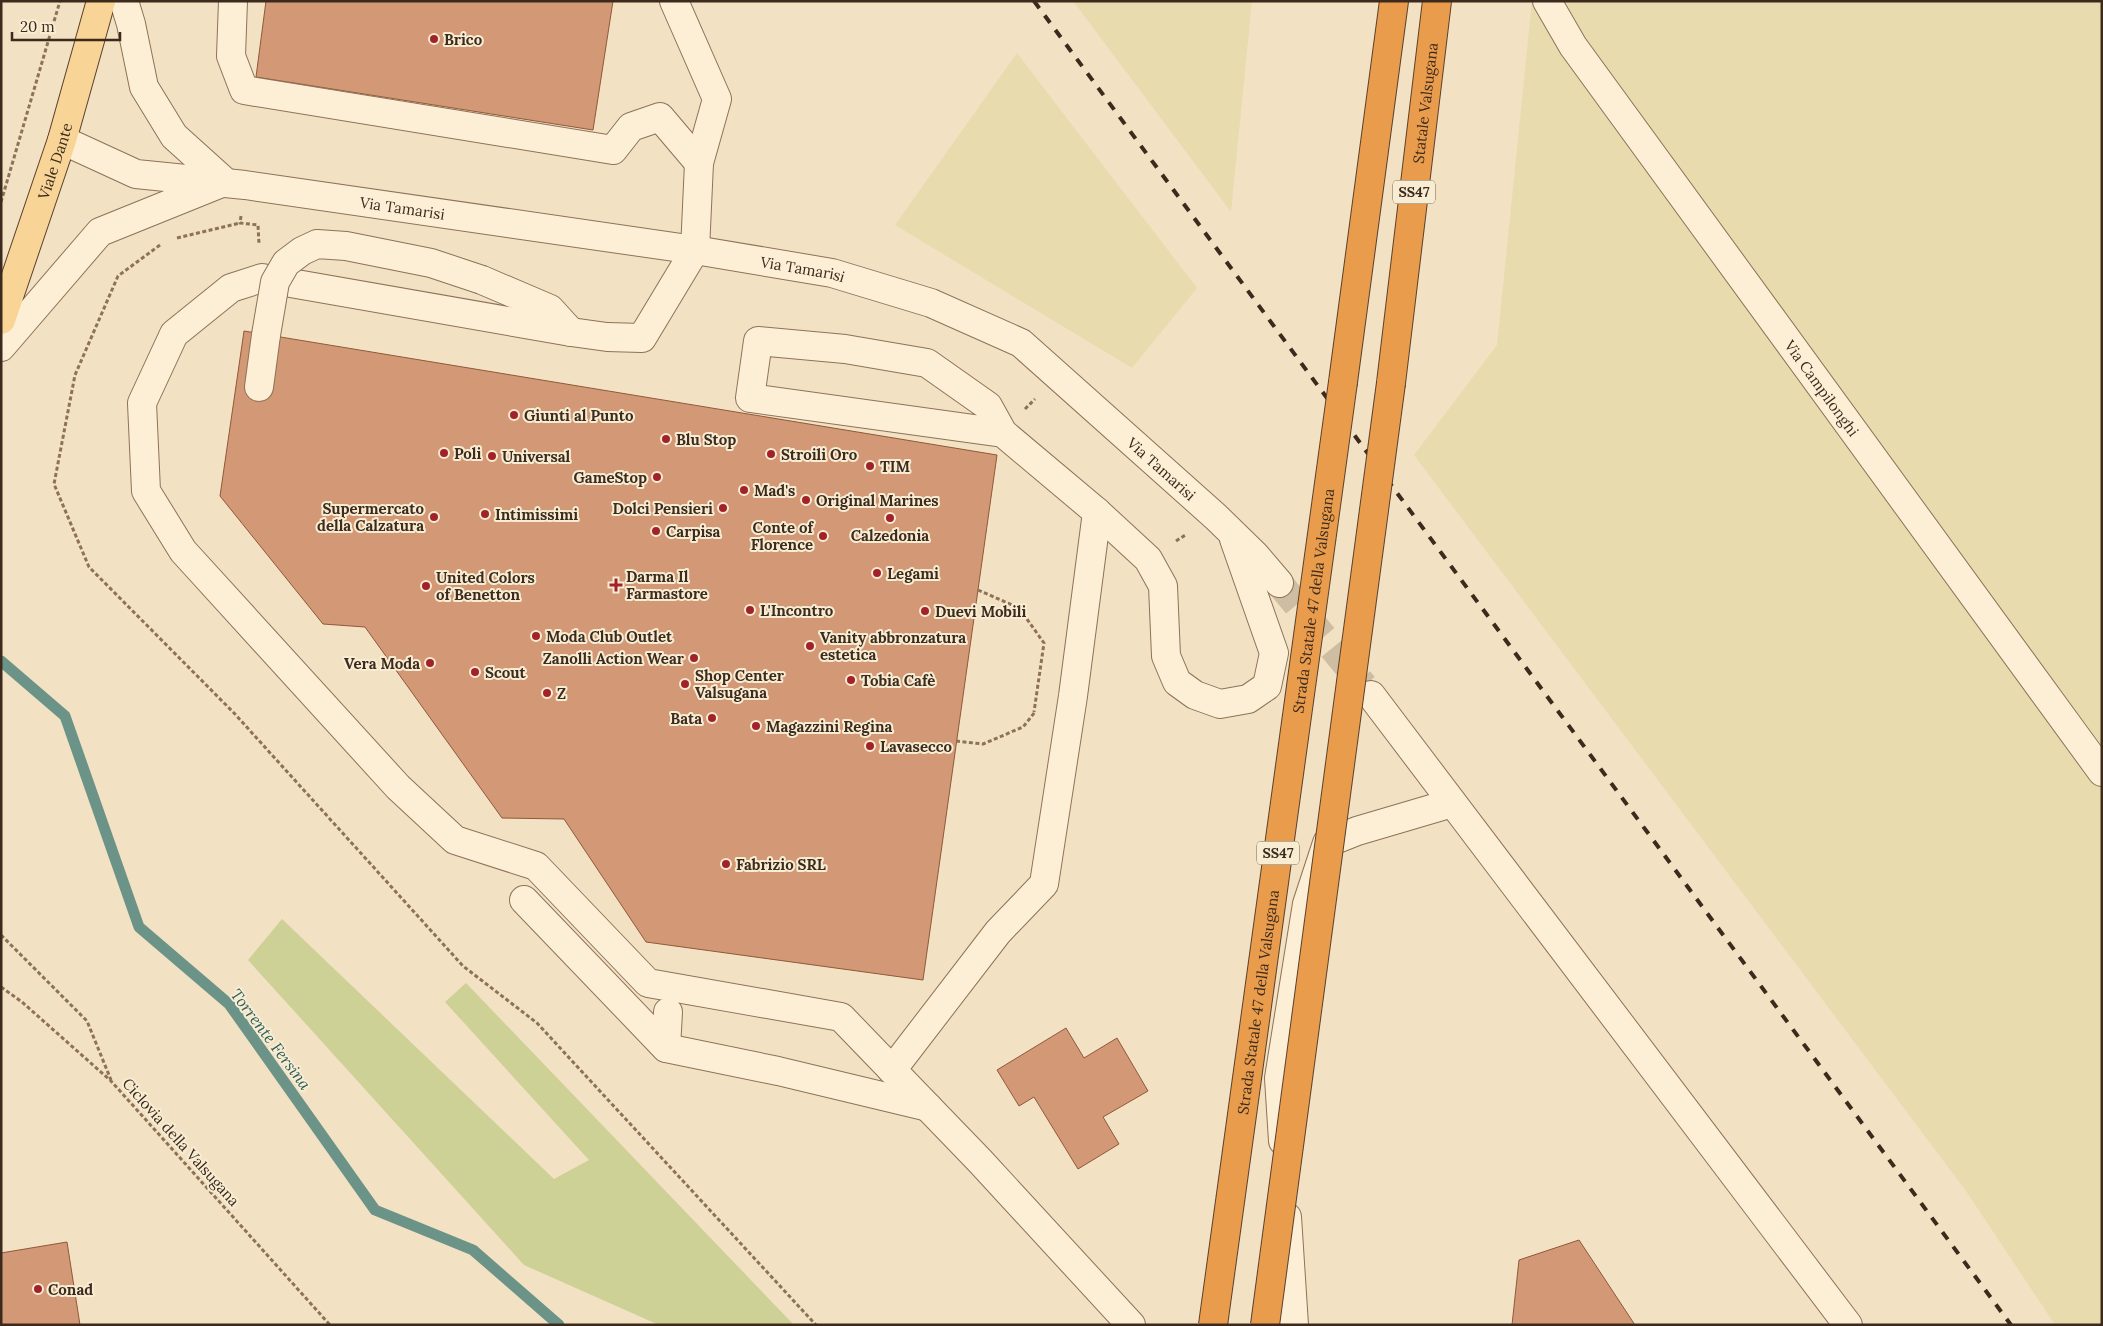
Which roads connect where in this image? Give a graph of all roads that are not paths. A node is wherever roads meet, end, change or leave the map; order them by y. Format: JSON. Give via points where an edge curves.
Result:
{"nodes":[{"id":1,"x":101,"y":1,"type":"edge"},
{"id":2,"x":124,"y":1,"type":"edge"},
{"id":3,"x":233,"y":1,"type":"edge"},
{"id":4,"x":674,"y":1,"type":"edge"},
{"id":5,"x":1394,"y":1,"type":"edge"},
{"id":6,"x":1437,"y":1,"type":"edge"},
{"id":7,"x":1547,"y":1,"type":"edge"},
{"id":8,"x":62,"y":140,"type":"junction"},
{"id":9,"x":699,"y":163,"type":"junction"},
{"id":10,"x":225,"y":182,"type":"junction"},
{"id":11,"x":695,"y":250,"type":"junction"},
{"id":12,"x":1,"y":320,"type":"edge"},
{"id":13,"x":571,"y":332,"type":"junction"},
{"id":14,"x":1,"y":347,"type":"edge"},
{"id":15,"x":259,"y":387,"type":"dead end"},
{"id":16,"x":1002,"y":433,"type":"junction"},
{"id":17,"x":1097,"y":512,"type":"junction"},
{"id":18,"x":1224,"y":525,"type":"junction"},
{"id":19,"x":1280,"y":582,"type":"tunnel mouth"},
{"id":20,"x":1371,"y":694,"type":"tunnel mouth"},
{"id":21,"x":2102,"y":772,"type":"edge"},
{"id":22,"x":1452,"y":803,"type":"junction"},
{"id":23,"x":524,"y":900,"type":"dead end"},
{"id":24,"x":668,"y":1012,"type":"dead end"},
{"id":25,"x":666,"y":1048,"type":"junction"},
{"id":26,"x":892,"y":1070,"type":"junction"},
{"id":27,"x":928,"y":1107,"type":"junction"},
{"id":28,"x":1132,"y":1325,"type":"edge"},
{"id":29,"x":1213,"y":1325,"type":"edge"},
{"id":30,"x":1266,"y":1325,"type":"edge"},
{"id":31,"x":1294,"y":1325,"type":"edge"},
{"id":32,"x":1848,"y":1325,"type":"edge"}],
"edges":[{"from":1,"to":8,"type":"main road","name":"Viale Dante"},
{"from":2,"to":10,"type":"street","via":[[144,87],[174,136]]},
{"from":3,"to":9,"type":"street","via":[[231,56],[244,90],[613,150],[631,127],[660,118]]},
{"from":4,"to":9,"type":"street","via":[[717,99]]},
{"from":5,"to":29,"type":"highway","name":"Strada Statale 47 della Valsugana","number":"SS47","bridge":true},
{"from":6,"to":30,"type":"highway","name":"Statale Valsugana","number":"SS47","bridge":true,"via":[[1391,383]]},
{"from":7,"to":21,"type":"street","name":"Via Campilonghi","via":[[1574,46]]},
{"from":8,"to":10,"type":"street","name":"Via Tamarisi","via":[[136,174]]},
{"from":8,"to":12,"type":"main road","name":"Viale Dante"},
{"from":9,"to":11,"type":"street"},
{"from":10,"to":11,"type":"street","name":"Via Tamarisi"},
{"from":10,"to":14,"type":"street","via":[[100,232]]},
{"from":11,"to":13,"type":"street","via":[[642,338]]},
{"from":11,"to":18,"type":"street","name":"Via Tamarisi","via":[[832,273],[931,303],[1021,343]]},
{"from":13,"to":15,"type":"street","bridge":true,"via":[[550,309],[482,280],[431,263],[346,246],[317,244],[286,262],[275,282]]},
{"from":13,"to":26,"type":"street","via":[[262,278],[232,288],[174,334],[142,403],[146,490],[183,551],[398,787],[455,840],[536,866],[648,984],[841,1017]]},
{"from":16,"to":16,"type":"street","via":[[988,406],[926,363],[845,349],[758,341],[748,406]]},
{"from":16,"to":17,"type":"street"},
{"from":17,"to":18,"type":"street","via":[[1148,559],[1163,586],[1166,656],[1177,682],[1195,695],[1220,704],[1248,700],[1267,686],[1274,653]]},
{"from":17,"to":26,"type":"street","via":[[1044,884],[998,932]]},
{"from":18,"to":19,"type":"street","name":"Via Tamarisi"},
{"from":20,"to":22,"type":"street"},
{"from":22,"to":31,"type":"street","via":[[1327,843],[1307,904],[1279,1078]]},
{"from":22,"to":32,"type":"street"},
{"from":23,"to":25,"type":"street"},
{"from":24,"to":25,"type":"street"},
{"from":25,"to":27,"type":"street"},
{"from":26,"to":27,"type":"street"},
{"from":27,"to":28,"type":"street"}]}
